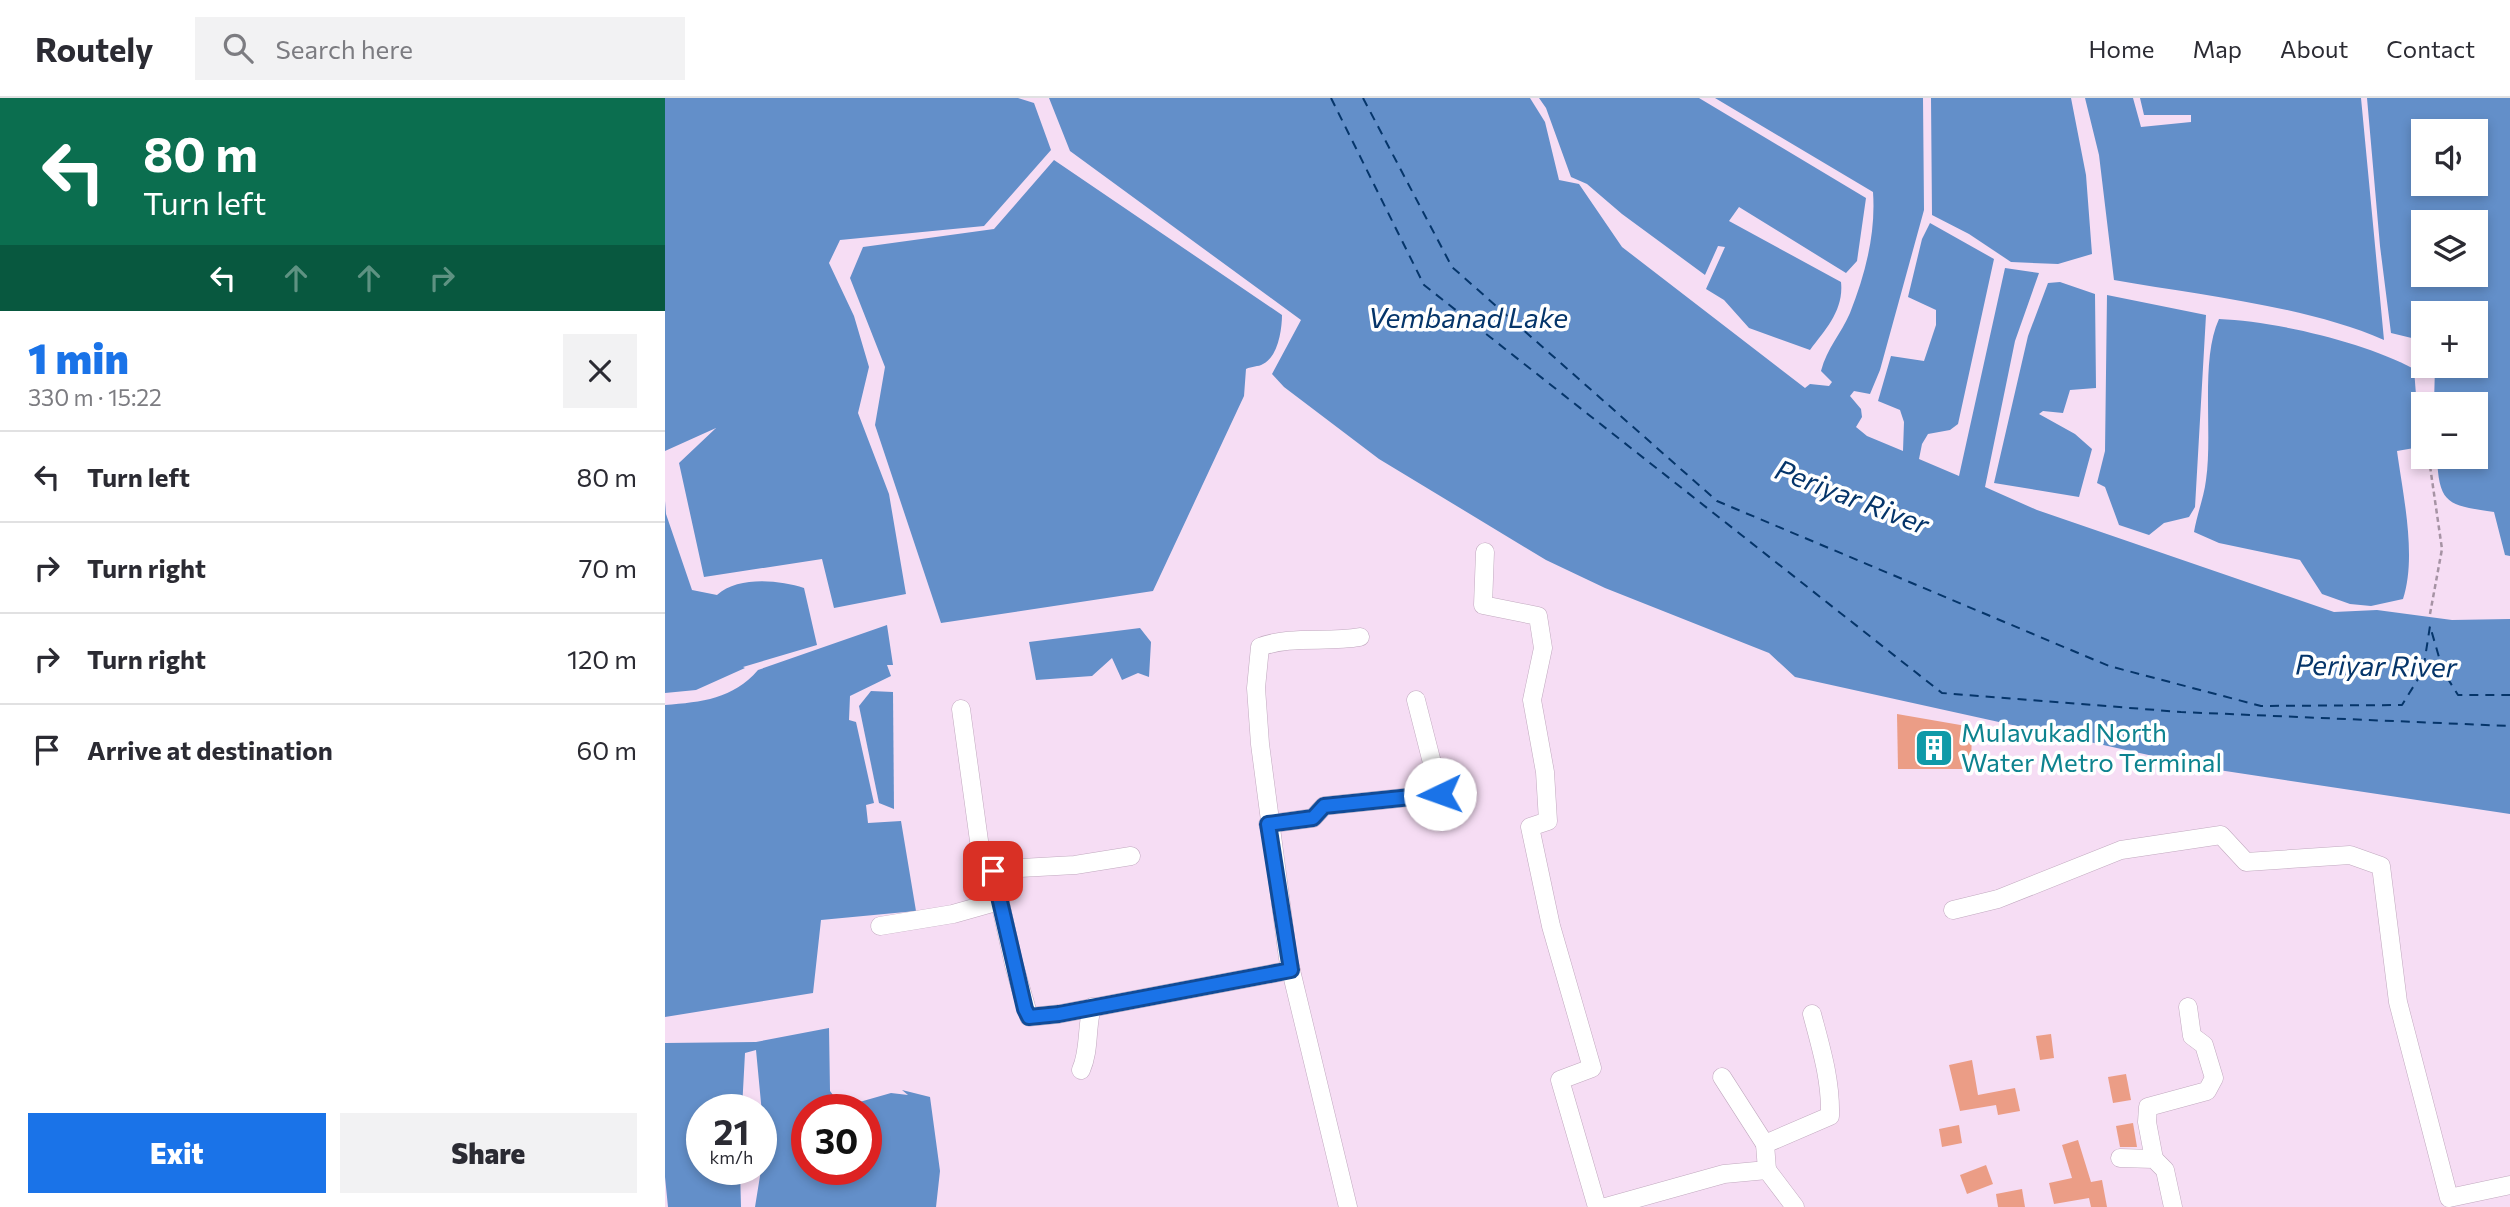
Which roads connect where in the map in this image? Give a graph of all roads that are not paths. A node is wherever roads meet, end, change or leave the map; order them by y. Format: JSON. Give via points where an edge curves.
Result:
{"nodes":[{"id":1,"x":1485,"y":552,"type":"dead end"},
{"id":2,"x":1360,"y":637,"type":"dead end"},
{"id":3,"x":1416,"y":700,"type":"dead end"},
{"id":4,"x":961,"y":709,"type":"dead end"},
{"id":5,"x":1268,"y":824,"type":"junction"},
{"id":6,"x":1131,"y":856,"type":"dead end"},
{"id":7,"x":993,"y":871,"type":"junction"},
{"id":8,"x":999,"y":901,"type":"junction"},
{"id":9,"x":1953,"y":910,"type":"dead end"},
{"id":10,"x":880,"y":926,"type":"dead end"},
{"id":11,"x":1291,"y":970,"type":"junction"},
{"id":12,"x":1092,"y":1007,"type":"junction"},
{"id":13,"x":2188,"y":1007,"type":"dead end"},
{"id":14,"x":1812,"y":1014,"type":"dead end"},
{"id":15,"x":1081,"y":1070,"type":"dead end"},
{"id":16,"x":1722,"y":1077,"type":"dead end"},
{"id":17,"x":1765,"y":1144,"type":"junction"},
{"id":18,"x":2120,"y":1158,"type":"dead end"},
{"id":19,"x":2154,"y":1159,"type":"junction"},
{"id":20,"x":1767,"y":1170,"type":"junction"},
{"id":21,"x":2510,"y":1185,"type":"edge"},
{"id":22,"x":1347,"y":1207,"type":"edge"},
{"id":23,"x":1597,"y":1207,"type":"edge"},
{"id":24,"x":1606,"y":1207,"type":"edge"},
{"id":25,"x":1795,"y":1207,"type":"edge"},
{"id":26,"x":2173,"y":1207,"type":"edge"}],
"edges":[{"from":1,"to":23,"type":"street","via":[[1483,605],[1538,616],[1543,648],[1532,700],[1548,821],[1530,827],[1551,926],[1592,1068],[1560,1080]]},
{"from":2,"to":5,"type":"street","via":[[1273,642],[1260,647],[1256,688]]},
{"from":3,"to":5,"type":"street","via":[[1440,794],[1324,806],[1313,818]]},
{"from":4,"to":7,"type":"street","via":[[979,853],[983,870]]},
{"from":5,"to":11,"type":"street"},
{"from":6,"to":7,"type":"street"},
{"from":7,"to":8,"type":"street"},
{"from":8,"to":10,"type":"street"},
{"from":8,"to":12,"type":"street","via":[[1029,1017]]},
{"from":9,"to":21,"type":"street","via":[[1998,899],[2121,850],[2221,835],[2246,862],[2350,855],[2381,866],[2398,1002],[2449,1198]]},
{"from":11,"to":12,"type":"street"},
{"from":11,"to":22,"type":"street"},
{"from":12,"to":15,"type":"street","via":[[1087,1057]]},
{"from":13,"to":19,"type":"street","via":[[2192,1036],[2204,1045],[2214,1078],[2207,1091],[2148,1107]]},
{"from":14,"to":17,"type":"street","via":[[1825,1063],[1830,1116]]},
{"from":16,"to":17,"type":"street"},
{"from":17,"to":20,"type":"street"},
{"from":18,"to":19,"type":"street"},
{"from":19,"to":26,"type":"street","via":[[2165,1170]]},
{"from":20,"to":24,"type":"street","via":[[1724,1174]]},
{"from":20,"to":25,"type":"street"}]}
